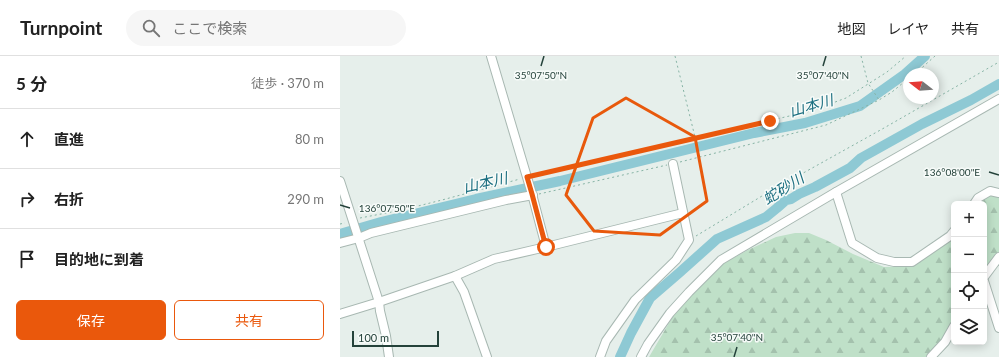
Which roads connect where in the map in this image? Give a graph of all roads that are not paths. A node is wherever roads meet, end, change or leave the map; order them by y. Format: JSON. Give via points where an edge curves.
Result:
{"nodes":[{"id":1,"x":491,"y":56,"type":"edge"},
{"id":2,"x":999,"y":100,"type":"edge"},
{"id":3,"x":673,"y":164,"type":"road end"},
{"id":4,"x":340,"y":180,"type":"edge"},
{"id":5,"x":836,"y":192,"type":"junction"},
{"id":6,"x":999,"y":193,"type":"edge"},
{"id":7,"x":533,"y":194,"type":"junction"},
{"id":8,"x":976,"y":201,"type":"edge"},
{"id":9,"x":682,"y":213,"type":"junction"},
{"id":10,"x":951,"y":235,"type":"edge"},
{"id":11,"x":358,"y":237,"type":"junction"},
{"id":12,"x":340,"y":242,"type":"edge"},
{"id":13,"x":546,"y":247,"type":"junction"},
{"id":14,"x":999,"y":257,"type":"edge"},
{"id":15,"x":987,"y":273,"type":"edge"},
{"id":16,"x":455,"y":276,"type":"junction"},
{"id":17,"x":987,"y":290,"type":"edge"},
{"id":18,"x":379,"y":302,"type":"junction"},
{"id":19,"x":340,"y":314,"type":"edge"},
{"id":20,"x":999,"y":328,"type":"edge"},
{"id":21,"x":951,"y":331,"type":"edge"},
{"id":22,"x":389,"y":357,"type":"edge"},
{"id":23,"x":487,"y":357,"type":"edge"},
{"id":24,"x":600,"y":357,"type":"edge"},
{"id":25,"x":641,"y":357,"type":"edge"},
{"id":26,"x":931,"y":357,"type":"edge"}],
"edges":[{"from":1,"to":7,"type":"street"},
{"from":2,"to":5,"type":"street"},
{"from":3,"to":9,"type":"street"},
{"from":4,"to":11,"type":"street"},
{"from":5,"to":10,"type":"street","via":[[852,244],[877,258],[894,262],[912,262]]},
{"from":5,"to":25,"type":"street","via":[[721,260],[670,313]]},
{"from":6,"to":8,"type":"street","via":[[990,191]]},
{"from":7,"to":11,"type":"street"},
{"from":7,"to":13,"type":"street"},
{"from":9,"to":13,"type":"street"},
{"from":9,"to":24,"type":"street","via":[[689,240],[676,260],[635,300],[606,341]]},
{"from":11,"to":12,"type":"street"},
{"from":11,"to":18,"type":"street"},
{"from":13,"to":16,"type":"street","via":[[494,259]]},
{"from":14,"to":15,"type":"street"},
{"from":16,"to":18,"type":"street"},
{"from":16,"to":23,"type":"street","via":[[464,292]]},
{"from":17,"to":20,"type":"street"},
{"from":18,"to":19,"type":"street"},
{"from":18,"to":22,"type":"street"},
{"from":21,"to":26,"type":"street"}]}
